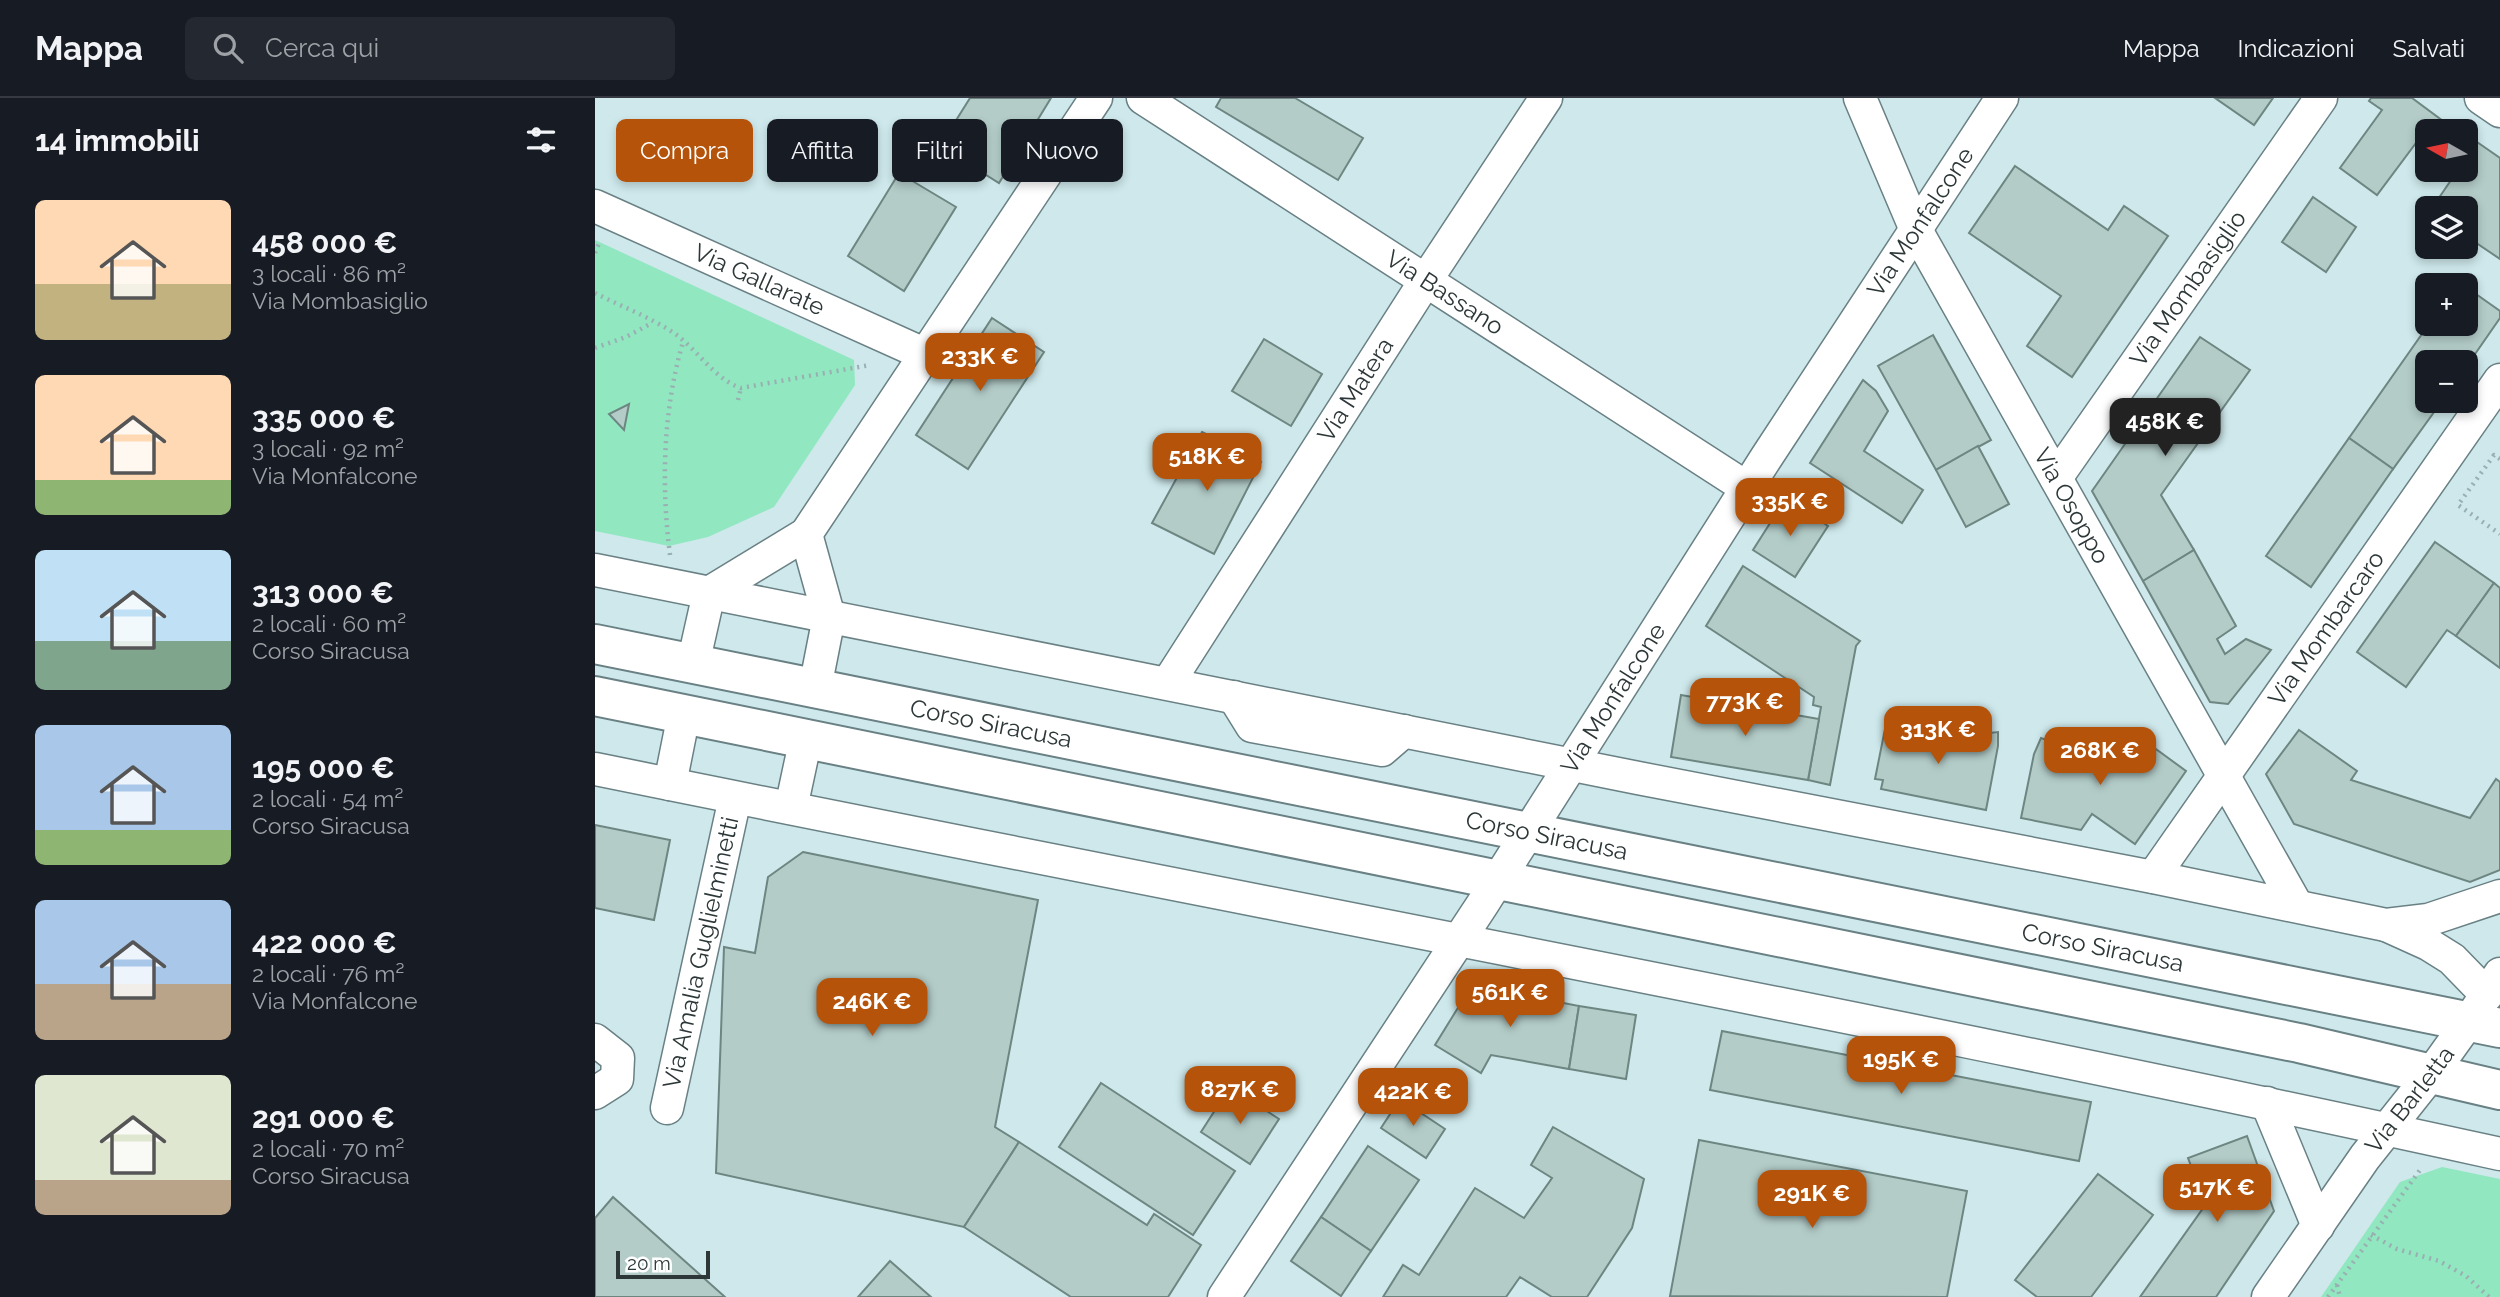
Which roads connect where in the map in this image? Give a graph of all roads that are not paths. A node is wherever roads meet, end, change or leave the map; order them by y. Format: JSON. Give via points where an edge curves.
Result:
{"nodes":[{"id":1,"x":1096,"y":98,"type":"edge"},
{"id":2,"x":1143,"y":98,"type":"edge"},
{"id":3,"x":1546,"y":98,"type":"edge"},
{"id":4,"x":1860,"y":98,"type":"edge"},
{"id":5,"x":2002,"y":98,"type":"edge"},
{"id":6,"x":2321,"y":98,"type":"edge"},
{"id":7,"x":2481,"y":98,"type":"edge"},
{"id":8,"x":2500,"y":111,"type":"edge"},
{"id":9,"x":595,"y":206,"type":"edge"},
{"id":10,"x":1916,"y":230,"type":"junction"},
{"id":11,"x":1426,"y":280,"type":"junction"},
{"id":12,"x":924,"y":354,"type":"junction"},
{"id":13,"x":2500,"y":380,"type":"edge"},
{"id":14,"x":2056,"y":478,"type":"junction"},
{"id":15,"x":1747,"y":488,"type":"junction"},
{"id":16,"x":806,"y":534,"type":"junction"},
{"id":17,"x":595,"y":570,"type":"edge"},
{"id":18,"x":709,"y":593,"type":"junction"},
{"id":19,"x":829,"y":617,"type":"junction"},
{"id":20,"x":595,"y":644,"type":"edge"},
{"id":21,"x":693,"y":664,"type":"junction"},
{"id":22,"x":1168,"y":683,"type":"junction"},
{"id":23,"x":815,"y":688,"type":"junction"},
{"id":24,"x":595,"y":695,"type":"edge"},
{"id":25,"x":684,"y":713,"type":"junction"},
{"id":26,"x":806,"y":738,"type":"junction"},
{"id":27,"x":1572,"y":765,"type":"junction"},
{"id":28,"x":595,"y":769,"type":"edge"},
{"id":29,"x":2224,"y":775,"type":"junction"},
{"id":30,"x":670,"y":784,"type":"junction"},
{"id":31,"x":735,"y":798,"type":"junction"},
{"id":32,"x":791,"y":808,"type":"junction"},
{"id":33,"x":1528,"y":832,"type":"junction"},
{"id":34,"x":2153,"y":877,"type":"junction"},
{"id":35,"x":1497,"y":881,"type":"junction"},
{"id":36,"x":2500,"y":896,"type":"edge"},
{"id":37,"x":2297,"y":906,"type":"junction"},
{"id":38,"x":2386,"y":925,"type":"junction"},
{"id":39,"x":1459,"y":938,"type":"junction"},
{"id":40,"x":2489,"y":1004,"type":"edge"},
{"id":41,"x":595,"y":1040,"type":"edge"},
{"id":42,"x":2431,"y":1074,"type":"junction"},
{"id":43,"x":2500,"y":1090,"type":"edge"},
{"id":44,"x":595,"y":1093,"type":"edge"},
{"id":45,"x":2267,"y":1103,"type":"junction"},
{"id":46,"x":667,"y":1108,"type":"dead end"},
{"id":47,"x":2387,"y":1128,"type":"junction"},
{"id":48,"x":2500,"y":1153,"type":"edge"},
{"id":49,"x":2318,"y":1226,"type":"junction"},
{"id":50,"x":1224,"y":1297,"type":"edge"},
{"id":51,"x":2268,"y":1297,"type":"edge"}],
"edges":[{"from":1,"to":12,"type":"street"},
{"from":2,"to":11,"type":"street","name":"Via Bassano"},
{"from":3,"to":11,"type":"street","name":"Via Matera"},
{"from":4,"to":10,"type":"street","name":"Via Osoppo"},
{"from":5,"to":10,"type":"street","name":"Via Monfalcone"},
{"from":6,"to":14,"type":"street","name":"Via Mombasiglio"},
{"from":7,"to":8,"type":"street"},
{"from":9,"to":12,"type":"street","name":"Via Gallarate"},
{"from":10,"to":14,"type":"street","name":"Via Osoppo"},
{"from":10,"to":15,"type":"street","name":"Via Monfalcone"},
{"from":11,"to":15,"type":"street","name":"Via Bassano"},
{"from":11,"to":22,"type":"street","name":"Via Matera"},
{"from":12,"to":16,"type":"street"},
{"from":13,"to":29,"type":"street","name":"Via Mombarcaro"},
{"from":14,"to":29,"type":"street","name":"Via Osoppo"},
{"from":15,"to":27,"type":"street","name":"Via Monfalcone"},
{"from":16,"to":18,"type":"street"},
{"from":16,"to":19,"type":"street"},
{"from":17,"to":18,"type":"street"},
{"from":18,"to":19,"type":"street"},
{"from":18,"to":21,"type":"street"},
{"from":19,"to":22,"type":"street"},
{"from":19,"to":23,"type":"street"},
{"from":20,"to":21,"type":"main road","name":"Corso Siracusa"},
{"from":21,"to":23,"type":"main road","name":"Corso Siracusa"},
{"from":22,"to":27,"type":"street"},
{"from":23,"to":33,"type":"main road","name":"Corso Siracusa"},
{"from":24,"to":25,"type":"main road","name":"Corso Siracusa"},
{"from":25,"to":26,"type":"main road","name":"Corso Siracusa"},
{"from":25,"to":30,"type":"street"},
{"from":26,"to":32,"type":"street"},
{"from":26,"to":35,"type":"main road","name":"Corso Siracusa"},
{"from":27,"to":33,"type":"street","name":"Via Monfalcone"},
{"from":27,"to":34,"type":"street"},
{"from":28,"to":30,"type":"street"},
{"from":29,"to":34,"type":"street","name":"Via Mombarcaro"},
{"from":29,"to":37,"type":"street","name":"Via Osoppo"},
{"from":30,"to":31,"type":"street"},
{"from":31,"to":32,"type":"street"},
{"from":31,"to":46,"type":"street","name":"Via Amalia Guglielminetti"},
{"from":32,"to":39,"type":"street"},
{"from":33,"to":35,"type":"street","name":"Via Monfalcone"},
{"from":33,"to":40,"type":"main road","name":"Corso Siracusa"},
{"from":34,"to":37,"type":"street"},
{"from":35,"to":39,"type":"street","name":"Via Monfalcone"},
{"from":35,"to":42,"type":"main road","name":"Corso Siracusa","via":[[2299,1043]]},
{"from":36,"to":38,"type":"street","via":[[2428,920]]},
{"from":37,"to":38,"type":"street"},
{"from":38,"to":40,"type":"street","via":[[2452,959]]},
{"from":39,"to":45,"type":"street"},
{"from":39,"to":50,"type":"street","name":"Via Monfalcone"},
{"from":40,"to":42,"type":"street","name":"Via Barletta"},
{"from":41,"to":44,"type":"street","via":[[618,1058],[617,1079]]},
{"from":42,"to":43,"type":"main road","name":"Corso Siracusa"},
{"from":42,"to":47,"type":"street","name":"Via Barletta"},
{"from":45,"to":47,"type":"street"},
{"from":45,"to":49,"type":"street"},
{"from":47,"to":48,"type":"street"},
{"from":47,"to":49,"type":"street","name":"Via Barletta"},
{"from":49,"to":51,"type":"street","name":"Via Barletta"}]}
